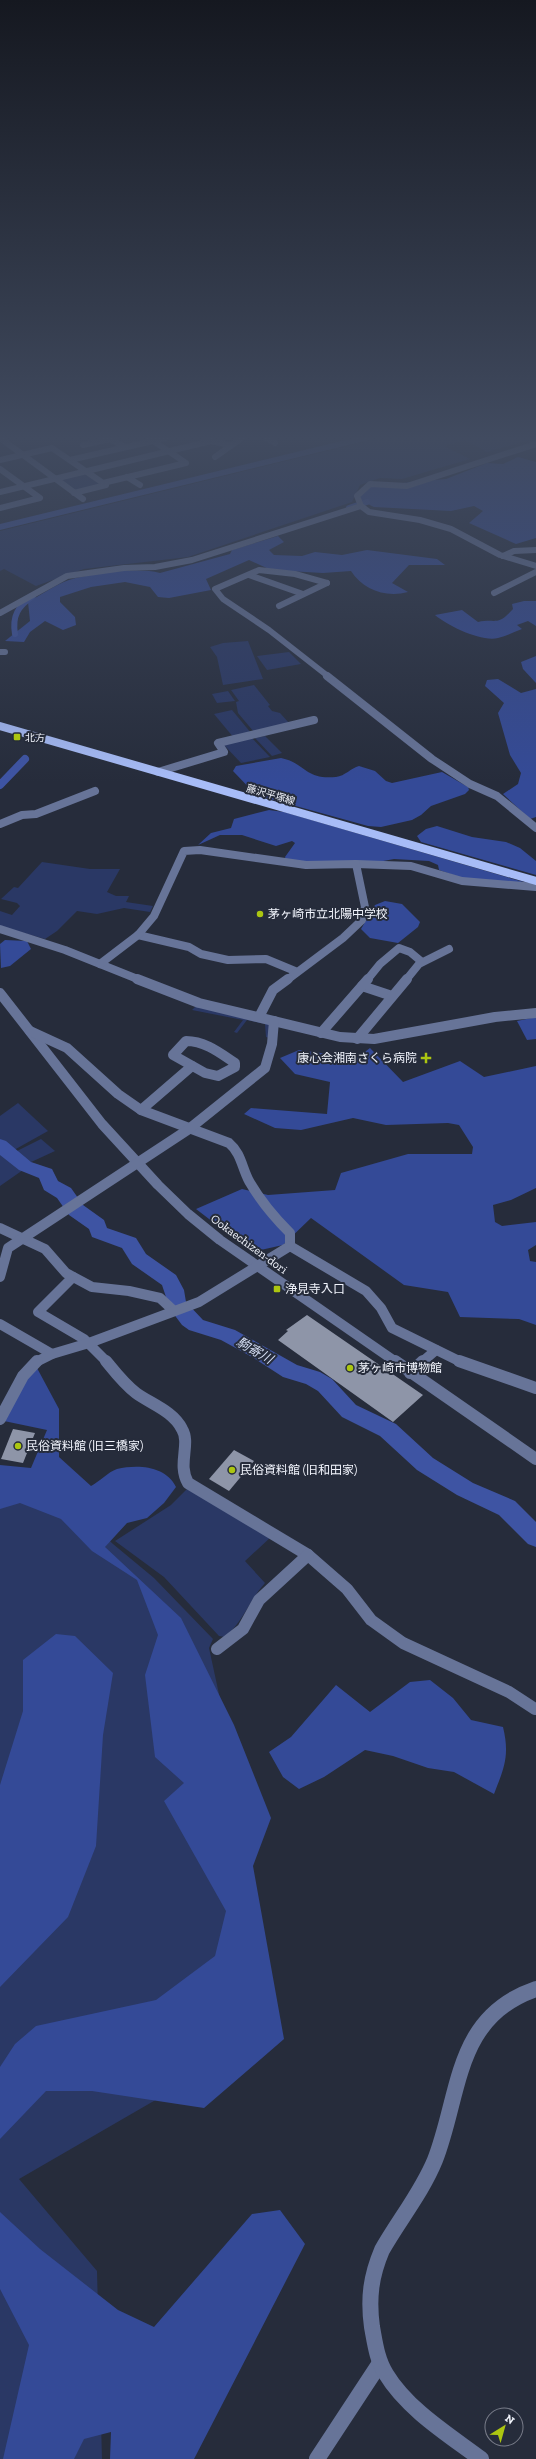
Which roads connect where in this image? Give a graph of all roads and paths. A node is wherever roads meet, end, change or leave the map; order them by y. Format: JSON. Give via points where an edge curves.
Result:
{"nodes":[{"id":1,"x":214,"y":553,"type":"edge"},
{"id":2,"x":497,"y":553,"type":"edge"},
{"id":3,"x":510,"y":553,"type":"edge"},
{"id":4,"x":503,"y":556,"type":"junction"},
{"id":5,"x":536,"y":566,"type":"edge"},
{"id":6,"x":536,"y":572,"type":"edge"},
{"id":7,"x":249,"y":575,"type":"junction"},
{"id":8,"x":494,"y":593,"type":"dead end"},
{"id":9,"x":303,"y":594,"type":"junction"},
{"id":10,"x":279,"y":606,"type":"dead end"},
{"id":11,"x":0,"y":613,"type":"edge"},
{"id":12,"x":314,"y":720,"type":"dead end"},
{"id":13,"x":0,"y":726,"type":"edge"},
{"id":14,"x":158,"y":772,"type":"junction"},
{"id":15,"x":95,"y":791,"type":"dead end"},
{"id":16,"x":0,"y":824,"type":"edge"},
{"id":17,"x":536,"y":828,"type":"edge"},
{"id":18,"x":356,"y":864,"type":"junction"},
{"id":19,"x":536,"y":881,"type":"edge"},
{"id":20,"x":536,"y":887,"type":"edge"},
{"id":21,"x":0,"y":929,"type":"edge"},
{"id":22,"x":138,"y":935,"type":"junction"},
{"id":23,"x":450,"y":949,"type":"dead end"},
{"id":24,"x":422,"y":962,"type":"junction"},
{"id":25,"x":100,"y":964,"type":"junction"},
{"id":26,"x":296,"y":971,"type":"junction"},
{"id":27,"x":362,"y":986,"type":"junction"},
{"id":28,"x":0,"y":993,"type":"edge"},
{"id":29,"x":392,"y":996,"type":"junction"},
{"id":30,"x":536,"y":1013,"type":"edge"},
{"id":31,"x":259,"y":1017,"type":"junction"},
{"id":32,"x":274,"y":1021,"type":"junction"},
{"id":33,"x":30,"y":1031,"type":"junction"},
{"id":34,"x":321,"y":1033,"type":"junction"},
{"id":35,"x":357,"y":1039,"type":"junction"},
{"id":36,"x":192,"y":1066,"type":"junction"},
{"id":37,"x":141,"y":1110,"type":"junction"},
{"id":38,"x":189,"y":1129,"type":"junction"},
{"id":39,"x":136,"y":1164,"type":"junction"},
{"id":40,"x":0,"y":1228,"type":"edge"},
{"id":41,"x":21,"y":1238,"type":"junction"},
{"id":42,"x":290,"y":1246,"type":"junction"},
{"id":43,"x":258,"y":1267,"type":"junction"},
{"id":44,"x":0,"y":1277,"type":"edge"},
{"id":45,"x":73,"y":1277,"type":"junction"},
{"id":46,"x":178,"y":1309,"type":"junction"},
{"id":47,"x":0,"y":1324,"type":"edge"},
{"id":48,"x":89,"y":1343,"type":"junction"},
{"id":49,"x":436,"y":1350,"type":"junction"},
{"id":50,"x":52,"y":1354,"type":"junction"},
{"id":51,"x":410,"y":1373,"type":"junction"},
{"id":52,"x":536,"y":1388,"type":"edge"},
{"id":53,"x":1,"y":1413,"type":"edge"},
{"id":54,"x":536,"y":1459,"type":"edge"},
{"id":55,"x":308,"y":1555,"type":"junction"},
{"id":56,"x":216,"y":1649,"type":"dead end"},
{"id":57,"x":535,"y":1709,"type":"edge"},
{"id":58,"x":536,"y":1988,"type":"edge"},
{"id":59,"x":380,"y":2363,"type":"junction"},
{"id":60,"x":316,"y":2459,"type":"edge"},
{"id":61,"x":481,"y":2459,"type":"edge"}],
"edges":[{"from":1,"to":11,"type":"street","via":[[192,560],[67,576]]},
{"from":2,"to":4,"type":"street"},
{"from":3,"to":4,"type":"street"},
{"from":4,"to":5,"type":"street"},
{"from":6,"to":8,"type":"street"},
{"from":7,"to":9,"type":"street"},
{"from":7,"to":9,"type":"street","via":[[259,570],[295,574],[327,584]]},
{"from":7,"to":17,"type":"street","via":[[215,589],[223,599],[269,630],[432,759],[470,784],[497,796]]},
{"from":9,"to":10,"type":"street"},
{"from":12,"to":14,"type":"street","via":[[218,743],[224,752]]},
{"from":13,"to":14,"type":"main road","name":"藤沢平塚線"},
{"from":14,"to":19,"type":"main road","name":"藤沢平塚線"},
{"from":15,"to":16,"type":"street","via":[[36,814],[22,814]]},
{"from":18,"to":20,"type":"street","via":[[411,866],[462,881]]},
{"from":18,"to":22,"type":"street","via":[[306,865],[200,850],[184,851],[154,916]]},
{"from":18,"to":26,"type":"street","via":[[365,907],[362,920],[343,938]]},
{"from":21,"to":25,"type":"street"},
{"from":22,"to":25,"type":"street"},
{"from":22,"to":26,"type":"street","via":[[189,947],[201,954],[228,960],[266,959]]},
{"from":23,"to":24,"type":"street"},
{"from":24,"to":27,"type":"street","via":[[410,952],[399,948],[380,964]]},
{"from":24,"to":29,"type":"street"},
{"from":25,"to":31,"type":"street","via":[[199,1003]]},
{"from":26,"to":31,"type":"street","via":[[273,990]]},
{"from":27,"to":29,"type":"street"},
{"from":27,"to":34,"type":"street"},
{"from":28,"to":33,"type":"street","name":"Ookaechizen-dori"},
{"from":29,"to":35,"type":"street"},
{"from":30,"to":35,"type":"street","via":[[495,1017],[404,1035]]},
{"from":31,"to":32,"type":"street"},
{"from":32,"to":34,"type":"street"},
{"from":32,"to":38,"type":"street","via":[[272,1044],[265,1068]]},
{"from":33,"to":37,"type":"street","via":[[66,1048],[118,1094]]},
{"from":33,"to":39,"type":"street","name":"Ookaechizen-dori"},
{"from":34,"to":35,"type":"street"},
{"from":36,"to":36,"type":"street","via":[[214,1078],[221,1078],[235,1067],[235,1063],[194,1040],[186,1041],[173,1055]]},
{"from":36,"to":37,"type":"street"},
{"from":37,"to":38,"type":"street"},
{"from":38,"to":39,"type":"street"},
{"from":38,"to":42,"type":"street","via":[[229,1143],[236,1149],[249,1181],[277,1220],[290,1233]]},
{"from":39,"to":41,"type":"street"},
{"from":39,"to":43,"type":"street","name":"Ookaechizen-dori","via":[[179,1208]]},
{"from":40,"to":41,"type":"street"},
{"from":41,"to":44,"type":"street","via":[[8,1248]]},
{"from":41,"to":45,"type":"street","via":[[45,1249],[66,1273]]},
{"from":42,"to":43,"type":"street"},
{"from":42,"to":49,"type":"street","via":[[366,1291],[381,1308],[392,1328]]},
{"from":43,"to":46,"type":"street","via":[[216,1293]]},
{"from":43,"to":51,"type":"street","name":"Ookaechizen-dori"},
{"from":45,"to":46,"type":"street","via":[[92,1287],[160,1298]]},
{"from":45,"to":48,"type":"street","via":[[38,1312]]},
{"from":46,"to":48,"type":"street"},
{"from":47,"to":50,"type":"street"},
{"from":48,"to":50,"type":"street"},
{"from":48,"to":55,"type":"street","via":[[131,1390],[172,1418],[183,1429],[185,1437],[182,1476],[188,1483]]},
{"from":49,"to":51,"type":"street"},
{"from":49,"to":52,"type":"street","via":[[467,1365]]},
{"from":50,"to":53,"type":"street","via":[[28,1368]]},
{"from":51,"to":54,"type":"street","name":"Ookaechizen-dori"},
{"from":55,"to":56,"type":"street","via":[[259,1600],[243,1629]]},
{"from":55,"to":57,"type":"street","via":[[347,1589],[371,1620],[403,1643],[509,1692]]},
{"from":58,"to":59,"type":"street","via":[[493,2014],[479,2029],[464,2062],[433,2164],[378,2260],[370,2282],[372,2326]]},
{"from":59,"to":60,"type":"street"},
{"from":59,"to":61,"type":"street","via":[[385,2374],[410,2401]]}]}
